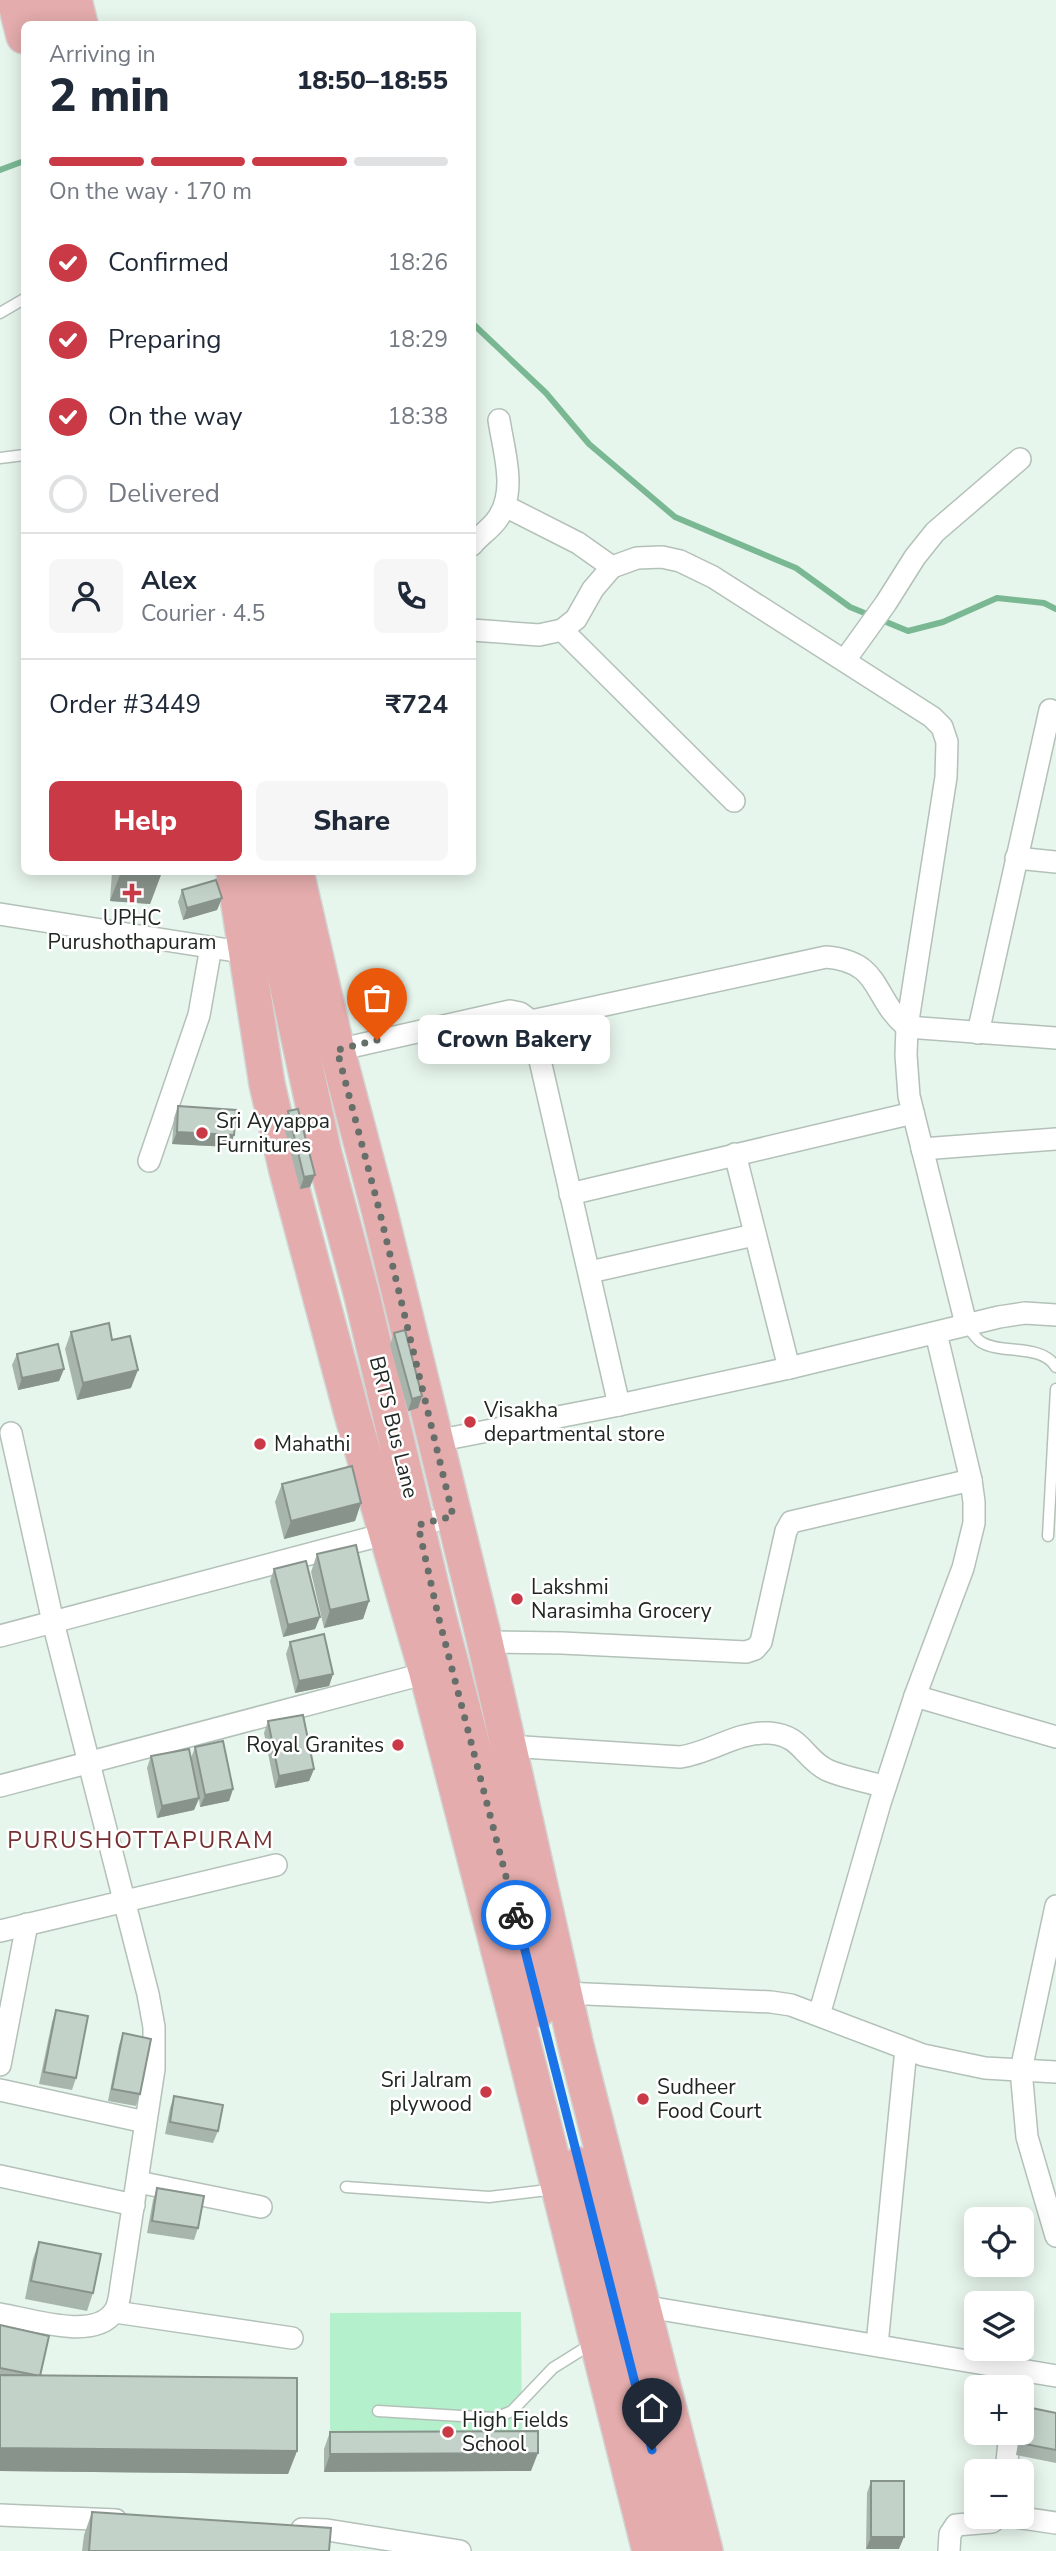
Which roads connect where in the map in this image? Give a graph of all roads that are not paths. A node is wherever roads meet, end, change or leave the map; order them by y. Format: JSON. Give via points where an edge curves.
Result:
{"nodes":[{"id":1,"x":15,"y":0,"type":"edge"},
{"id":2,"x":43,"y":0,"type":"edge"},
{"id":3,"x":74,"y":0,"type":"edge"},
{"id":4,"x":48,"y":21,"type":"edge"},
{"id":5,"x":79,"y":21,"type":"edge"},
{"id":6,"x":21,"y":24,"type":"edge"},
{"id":7,"x":21,"y":301,"type":"edge"},
{"id":8,"x":0,"y":313,"type":"edge"},
{"id":9,"x":499,"y":420,"type":"dead end"},
{"id":10,"x":21,"y":455,"type":"edge"},
{"id":11,"x":0,"y":458,"type":"edge"},
{"id":12,"x":1020,"y":459,"type":"dead end"},
{"id":13,"x":505,"y":506,"type":"junction"},
{"id":14,"x":476,"y":541,"type":"edge"},
{"id":15,"x":612,"y":567,"type":"junction"},
{"id":16,"x":476,"y":630,"type":"edge"},
{"id":17,"x":562,"y":630,"type":"junction"},
{"id":18,"x":845,"y":660,"type":"junction"},
{"id":19,"x":1050,"y":710,"type":"dead end"},
{"id":20,"x":734,"y":801,"type":"dead end"},
{"id":21,"x":1017,"y":858,"type":"junction"},
{"id":22,"x":1056,"y":862,"type":"edge"},
{"id":23,"x":235,"y":875,"type":"edge"},
{"id":24,"x":264,"y":875,"type":"edge"},
{"id":25,"x":297,"y":875,"type":"edge"},
{"id":26,"x":0,"y":914,"type":"edge"},
{"id":27,"x":211,"y":947,"type":"junction"},
{"id":28,"x":248,"y":953,"type":"junction"},
{"id":29,"x":531,"y":1021,"type":"junction"},
{"id":30,"x":907,"y":1027,"type":"junction"},
{"id":31,"x":978,"y":1033,"type":"junction"},
{"id":32,"x":1056,"y":1038,"type":"edge"},
{"id":33,"x":337,"y":1050,"type":"junction"},
{"id":34,"x":913,"y":1113,"type":"junction"},
{"id":35,"x":1056,"y":1139,"type":"edge"},
{"id":36,"x":922,"y":1149,"type":"junction"},
{"id":37,"x":735,"y":1154,"type":"junction"},
{"id":38,"x":149,"y":1161,"type":"dead end"},
{"id":39,"x":570,"y":1194,"type":"junction"},
{"id":40,"x":754,"y":1235,"type":"junction"},
{"id":41,"x":590,"y":1272,"type":"junction"},
{"id":42,"x":1056,"y":1315,"type":"edge"},
{"id":43,"x":966,"y":1324,"type":"junction"},
{"id":44,"x":936,"y":1333,"type":"junction"},
{"id":45,"x":1056,"y":1367,"type":"edge"},
{"id":46,"x":789,"y":1368,"type":"junction"},
{"id":47,"x":1056,"y":1389,"type":"edge"},
{"id":48,"x":619,"y":1405,"type":"junction"},
{"id":49,"x":11,"y":1433,"type":"dead end"},
{"id":50,"x":436,"y":1441,"type":"junction"},
{"id":51,"x":971,"y":1480,"type":"junction"},
{"id":52,"x":453,"y":1516,"type":"junction"},
{"id":53,"x":403,"y":1528,"type":"junction"},
{"id":54,"x":1048,"y":1536,"type":"dead end"},
{"id":55,"x":53,"y":1622,"type":"junction"},
{"id":56,"x":0,"y":1636,"type":"edge"},
{"id":57,"x":485,"y":1642,"type":"junction"},
{"id":58,"x":427,"y":1673,"type":"junction"},
{"id":59,"x":915,"y":1696,"type":"junction"},
{"id":60,"x":1056,"y":1737,"type":"edge"},
{"id":61,"x":508,"y":1746,"type":"junction"},
{"id":62,"x":90,"y":1761,"type":"junction"},
{"id":63,"x":0,"y":1786,"type":"edge"},
{"id":64,"x":885,"y":1787,"type":"junction"},
{"id":65,"x":276,"y":1865,"type":"dead end"},
{"id":66,"x":125,"y":1902,"type":"junction"},
{"id":67,"x":1056,"y":1906,"type":"edge"},
{"id":68,"x":27,"y":1924,"type":"junction"},
{"id":69,"x":0,"y":1931,"type":"edge"},
{"id":70,"x":564,"y":1993,"type":"junction"},
{"id":71,"x":820,"y":2015,"type":"junction"},
{"id":72,"x":906,"y":2049,"type":"junction"},
{"id":73,"x":0,"y":2065,"type":"edge"},
{"id":74,"x":1021,"y":2070,"type":"junction"},
{"id":75,"x":1056,"y":2073,"type":"edge"},
{"id":76,"x":0,"y":2090,"type":"edge"},
{"id":77,"x":145,"y":2122,"type":"junction"},
{"id":78,"x":0,"y":2176,"type":"edge"},
{"id":79,"x":138,"y":2182,"type":"junction"},
{"id":80,"x":346,"y":2187,"type":"dead end"},
{"id":81,"x":560,"y":2189,"type":"junction"},
{"id":82,"x":134,"y":2205,"type":"junction"},
{"id":83,"x":261,"y":2207,"type":"dead end"},
{"id":84,"x":1052,"y":2214,"type":"edge"},
{"id":85,"x":1056,"y":2236,"type":"edge"},
{"id":86,"x":642,"y":2306,"type":"junction"},
{"id":87,"x":115,"y":2312,"type":"junction"},
{"id":88,"x":0,"y":2314,"type":"edge"},
{"id":89,"x":292,"y":2338,"type":"dead end"},
{"id":90,"x":597,"y":2341,"type":"junction"},
{"id":91,"x":877,"y":2345,"type":"junction"},
{"id":92,"x":1003,"y":2375,"type":"edge"},
{"id":93,"x":1056,"y":2376,"type":"edge"},
{"id":94,"x":1034,"y":2377,"type":"edge"},
{"id":95,"x":378,"y":2410,"type":"dead end"},
{"id":96,"x":0,"y":2515,"type":"edge"},
{"id":97,"x":1034,"y":2520,"type":"edge"},
{"id":98,"x":138,"y":2521,"type":"edge"},
{"id":99,"x":1056,"y":2523,"type":"edge"},
{"id":100,"x":964,"y":2524,"type":"edge"},
{"id":101,"x":288,"y":2528,"type":"edge"},
{"id":102,"x":655,"y":2549,"type":"edge"},
{"id":103,"x":460,"y":2551,"type":"edge"},
{"id":104,"x":705,"y":2551,"type":"edge"},
{"id":105,"x":949,"y":2551,"type":"edge"}],
"edges":[{"from":1,"to":6,"type":"main road"},
{"from":2,"to":4,"type":"main road"},
{"from":3,"to":5,"type":"main road"},
{"from":7,"to":8,"type":"lane"},
{"from":9,"to":13,"type":"street","via":[[509,489]]},
{"from":10,"to":11,"type":"lane"},
{"from":12,"to":18,"type":"street","via":[[935,532]]},
{"from":13,"to":14,"type":"street"},
{"from":13,"to":15,"type":"street","via":[[578,543]]},
{"from":15,"to":17,"type":"street","via":[[576,619]]},
{"from":15,"to":18,"type":"street","via":[[637,558],[680,561]]},
{"from":16,"to":17,"type":"street","via":[[539,635]]},
{"from":17,"to":20,"type":"street"},
{"from":18,"to":30,"type":"street","via":[[932,717],[947,742],[946,777]]},
{"from":19,"to":21,"type":"street"},
{"from":21,"to":22,"type":"street"},
{"from":21,"to":31,"type":"street"},
{"from":23,"to":28,"type":"main road"},
{"from":24,"to":53,"type":"main road","name":"BRTS Bus Lane","via":[[321,1143],[362,1296]]},
{"from":25,"to":33,"type":"main road"},
{"from":26,"to":27,"type":"street"},
{"from":27,"to":28,"type":"street"},
{"from":27,"to":38,"type":"street","via":[[199,1015]]},
{"from":28,"to":53,"type":"main road","via":[[267,1084],[352,1414]]},
{"from":29,"to":30,"type":"street","via":[[826,957],[850,962],[869,974],[888,1008]]},
{"from":29,"to":33,"type":"street","via":[[510,1010]]},
{"from":29,"to":39,"type":"street"},
{"from":30,"to":31,"type":"street"},
{"from":30,"to":34,"type":"street"},
{"from":31,"to":32,"type":"street"},
{"from":33,"to":50,"type":"main road"},
{"from":34,"to":36,"type":"street"},
{"from":34,"to":37,"type":"street"},
{"from":35,"to":36,"type":"street"},
{"from":36,"to":43,"type":"street"},
{"from":37,"to":39,"type":"street"},
{"from":37,"to":40,"type":"street"},
{"from":39,"to":41,"type":"street"},
{"from":40,"to":41,"type":"street"},
{"from":40,"to":46,"type":"street"},
{"from":41,"to":48,"type":"street"},
{"from":42,"to":43,"type":"street","via":[[1025,1313]]},
{"from":43,"to":44,"type":"street"},
{"from":43,"to":45,"type":"lane","via":[[978,1341],[1045,1356]]},
{"from":44,"to":46,"type":"street"},
{"from":44,"to":51,"type":"street"},
{"from":46,"to":48,"type":"street"},
{"from":47,"to":54,"type":"lane"},
{"from":48,"to":50,"type":"street"},
{"from":49,"to":55,"type":"street"},
{"from":50,"to":52,"type":"main road"},
{"from":51,"to":57,"type":"street","via":[[791,1522],[761,1642],[746,1653]]},
{"from":51,"to":59,"type":"street","via":[[974,1523],[963,1568]]},
{"from":52,"to":53,"type":"street"},
{"from":52,"to":57,"type":"main road"},
{"from":53,"to":55,"type":"street"},
{"from":53,"to":58,"type":"main road"},
{"from":53,"to":102,"type":"main road","name":"BRTS Bus Lane","via":[[438,1615]]},
{"from":55,"to":56,"type":"street"},
{"from":55,"to":62,"type":"street"},
{"from":57,"to":61,"type":"main road"},
{"from":58,"to":62,"type":"street"},
{"from":58,"to":81,"type":"main road"},
{"from":59,"to":60,"type":"street"},
{"from":59,"to":64,"type":"street"},
{"from":61,"to":64,"type":"street","via":[[680,1757],[767,1733],[789,1737],[828,1770]]},
{"from":61,"to":70,"type":"main road"},
{"from":62,"to":63,"type":"street"},
{"from":62,"to":66,"type":"street"},
{"from":64,"to":71,"type":"street"},
{"from":65,"to":66,"type":"street"},
{"from":66,"to":68,"type":"street"},
{"from":66,"to":77,"type":"street","via":[[154,2027],[154,2069]]},
{"from":67,"to":74,"type":"street"},
{"from":68,"to":69,"type":"street"},
{"from":68,"to":73,"type":"street"},
{"from":70,"to":71,"type":"street","via":[[771,2002]]},
{"from":70,"to":86,"type":"main road"},
{"from":71,"to":72,"type":"street"},
{"from":72,"to":74,"type":"street","via":[[951,2062]]},
{"from":72,"to":91,"type":"street"},
{"from":74,"to":75,"type":"street"},
{"from":74,"to":84,"type":"street","via":[[1027,2137]]},
{"from":76,"to":77,"type":"street"},
{"from":77,"to":79,"type":"street"},
{"from":78,"to":82,"type":"street"},
{"from":79,"to":82,"type":"street"},
{"from":79,"to":83,"type":"street"},
{"from":80,"to":81,"type":"lane","via":[[489,2197]]},
{"from":81,"to":90,"type":"main road"},
{"from":82,"to":87,"type":"street"},
{"from":84,"to":85,"type":"street"},
{"from":86,"to":91,"type":"street"},
{"from":86,"to":104,"type":"main road"},
{"from":87,"to":88,"type":"street","via":[[96,2326],[79,2328]]},
{"from":87,"to":89,"type":"street"},
{"from":90,"to":95,"type":"lane","via":[[553,2368],[512,2411],[495,2418]]},
{"from":90,"to":102,"type":"main road"},
{"from":91,"to":92,"type":"street"},
{"from":93,"to":94,"type":"street"},
{"from":96,"to":98,"type":"street"},
{"from":97,"to":99,"type":"street"},
{"from":100,"to":105,"type":"street","via":[[956,2525],[950,2533]]},
{"from":101,"to":103,"type":"street"}]}
